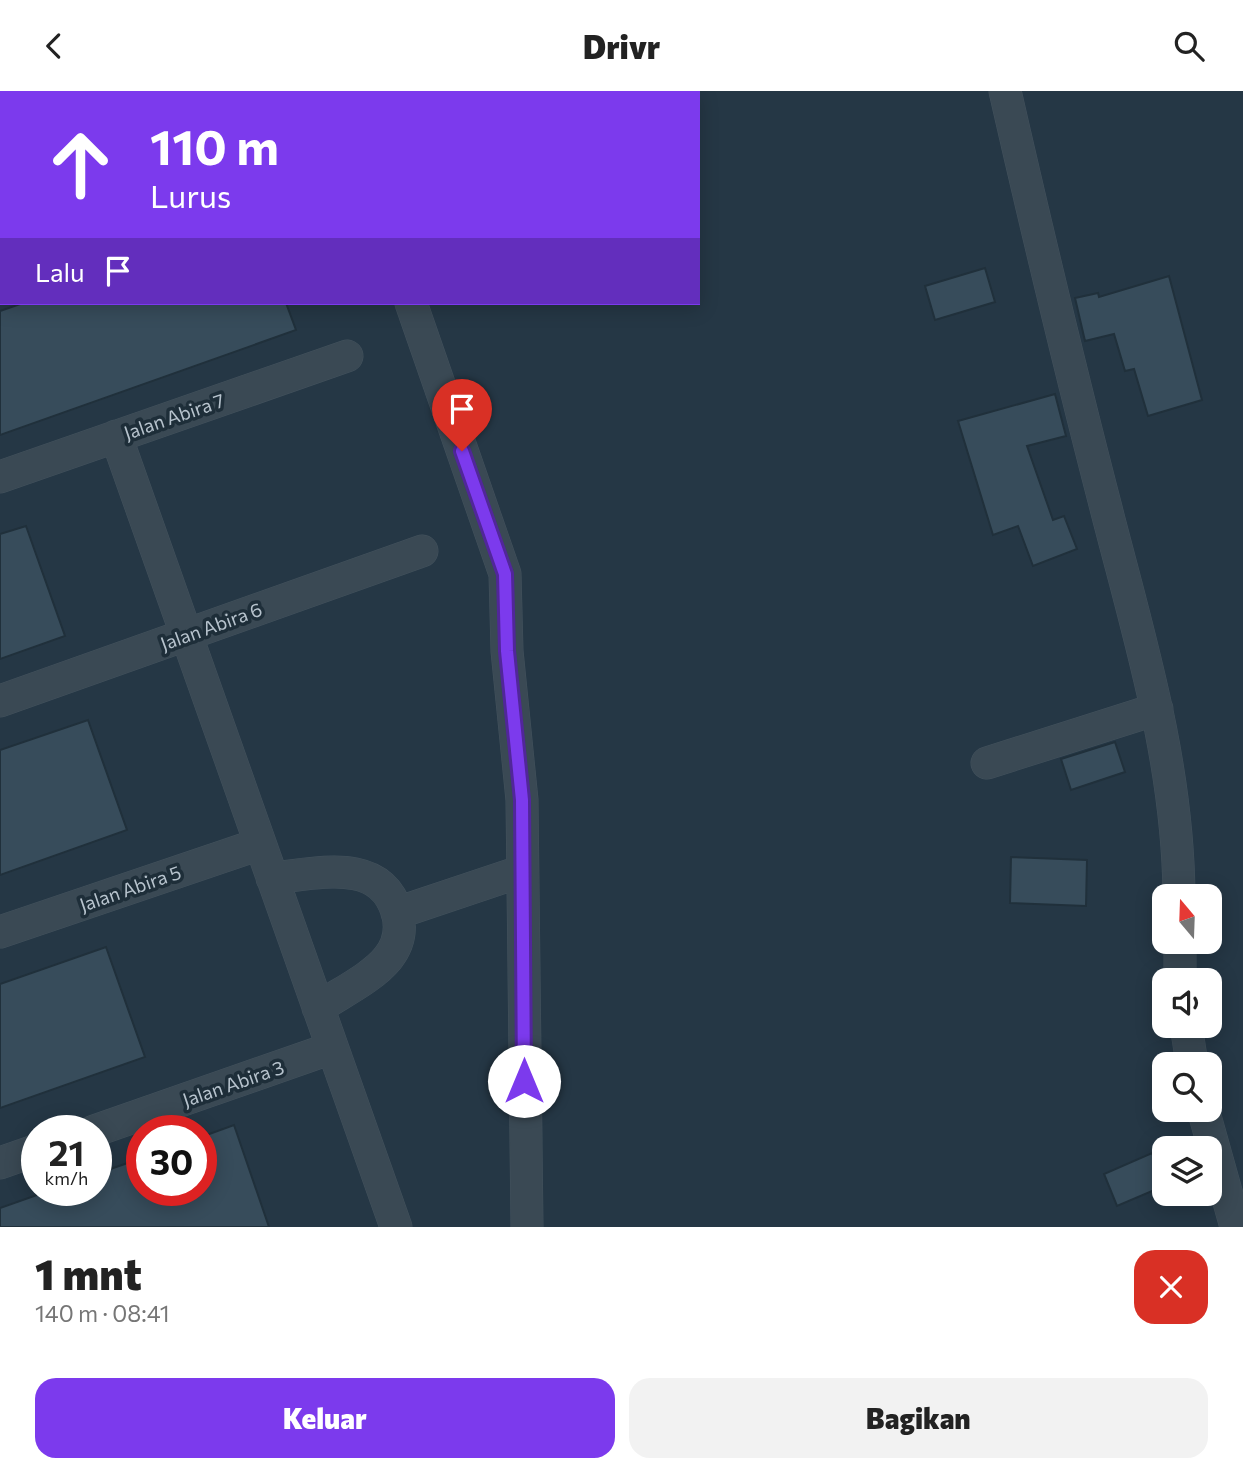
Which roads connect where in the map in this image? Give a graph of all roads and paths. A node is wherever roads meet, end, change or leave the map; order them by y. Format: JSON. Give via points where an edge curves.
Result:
{"nodes":[{"id":1,"x":1005,"y":91,"type":"edge"},
{"id":2,"x":412,"y":305,"type":"edge"},
{"id":3,"x":347,"y":356,"type":"dead end"},
{"id":4,"x":116,"y":436,"type":"junction"},
{"id":5,"x":0,"y":477,"type":"edge"},
{"id":6,"x":422,"y":551,"type":"dead end"},
{"id":7,"x":186,"y":635,"type":"junction"},
{"id":8,"x":0,"y":701,"type":"edge"},
{"id":9,"x":1157,"y":709,"type":"junction"},
{"id":10,"x":987,"y":764,"type":"dead end"},
{"id":11,"x":260,"y":844,"type":"junction"},
{"id":12,"x":522,"y":870,"type":"junction"},
{"id":13,"x":272,"y":878,"type":"junction"},
{"id":14,"x":1179,"y":884,"type":"edge"},
{"id":15,"x":397,"y":912,"type":"junction"},
{"id":16,"x":0,"y":932,"type":"edge"},
{"id":17,"x":318,"y":1007,"type":"junction"},
{"id":18,"x":332,"y":1048,"type":"junction"},
{"id":19,"x":1207,"y":1122,"type":"edge"},
{"id":20,"x":112,"y":1125,"type":"edge"},
{"id":21,"x":21,"y":1156,"type":"edge"},
{"id":22,"x":0,"y":1163,"type":"edge"},
{"id":23,"x":396,"y":1227,"type":"edge"},
{"id":24,"x":527,"y":1227,"type":"edge"},
{"id":25,"x":1236,"y":1227,"type":"edge"}],
"edges":[{"from":1,"to":9,"type":"street","via":[[1052,301]]},
{"from":2,"to":12,"type":"street","via":[[505,574],[507,651],[522,800]]},
{"from":3,"to":4,"type":"street","name":"Jalan Abira 7"},
{"from":4,"to":5,"type":"street","name":"Jalan Abira 7"},
{"from":4,"to":7,"type":"street"},
{"from":6,"to":7,"type":"street","name":"Jalan Abira 6"},
{"from":7,"to":8,"type":"street","name":"Jalan Abira 6"},
{"from":7,"to":11,"type":"street"},
{"from":9,"to":10,"type":"street"},
{"from":9,"to":14,"type":"street","via":[[1166,743]]},
{"from":11,"to":13,"type":"street"},
{"from":11,"to":16,"type":"street","name":"Jalan Abira 5"},
{"from":12,"to":15,"type":"street"},
{"from":12,"to":24,"type":"street"},
{"from":13,"to":15,"type":"street","via":[[354,872],[374,879],[388,891]]},
{"from":13,"to":17,"type":"street"},
{"from":15,"to":17,"type":"street","via":[[401,931],[387,960]]},
{"from":17,"to":18,"type":"street"},
{"from":18,"to":20,"type":"street","name":"Jalan Abira 3"},
{"from":18,"to":23,"type":"street"},
{"from":19,"to":25,"type":"street"},
{"from":21,"to":22,"type":"street"}]}
